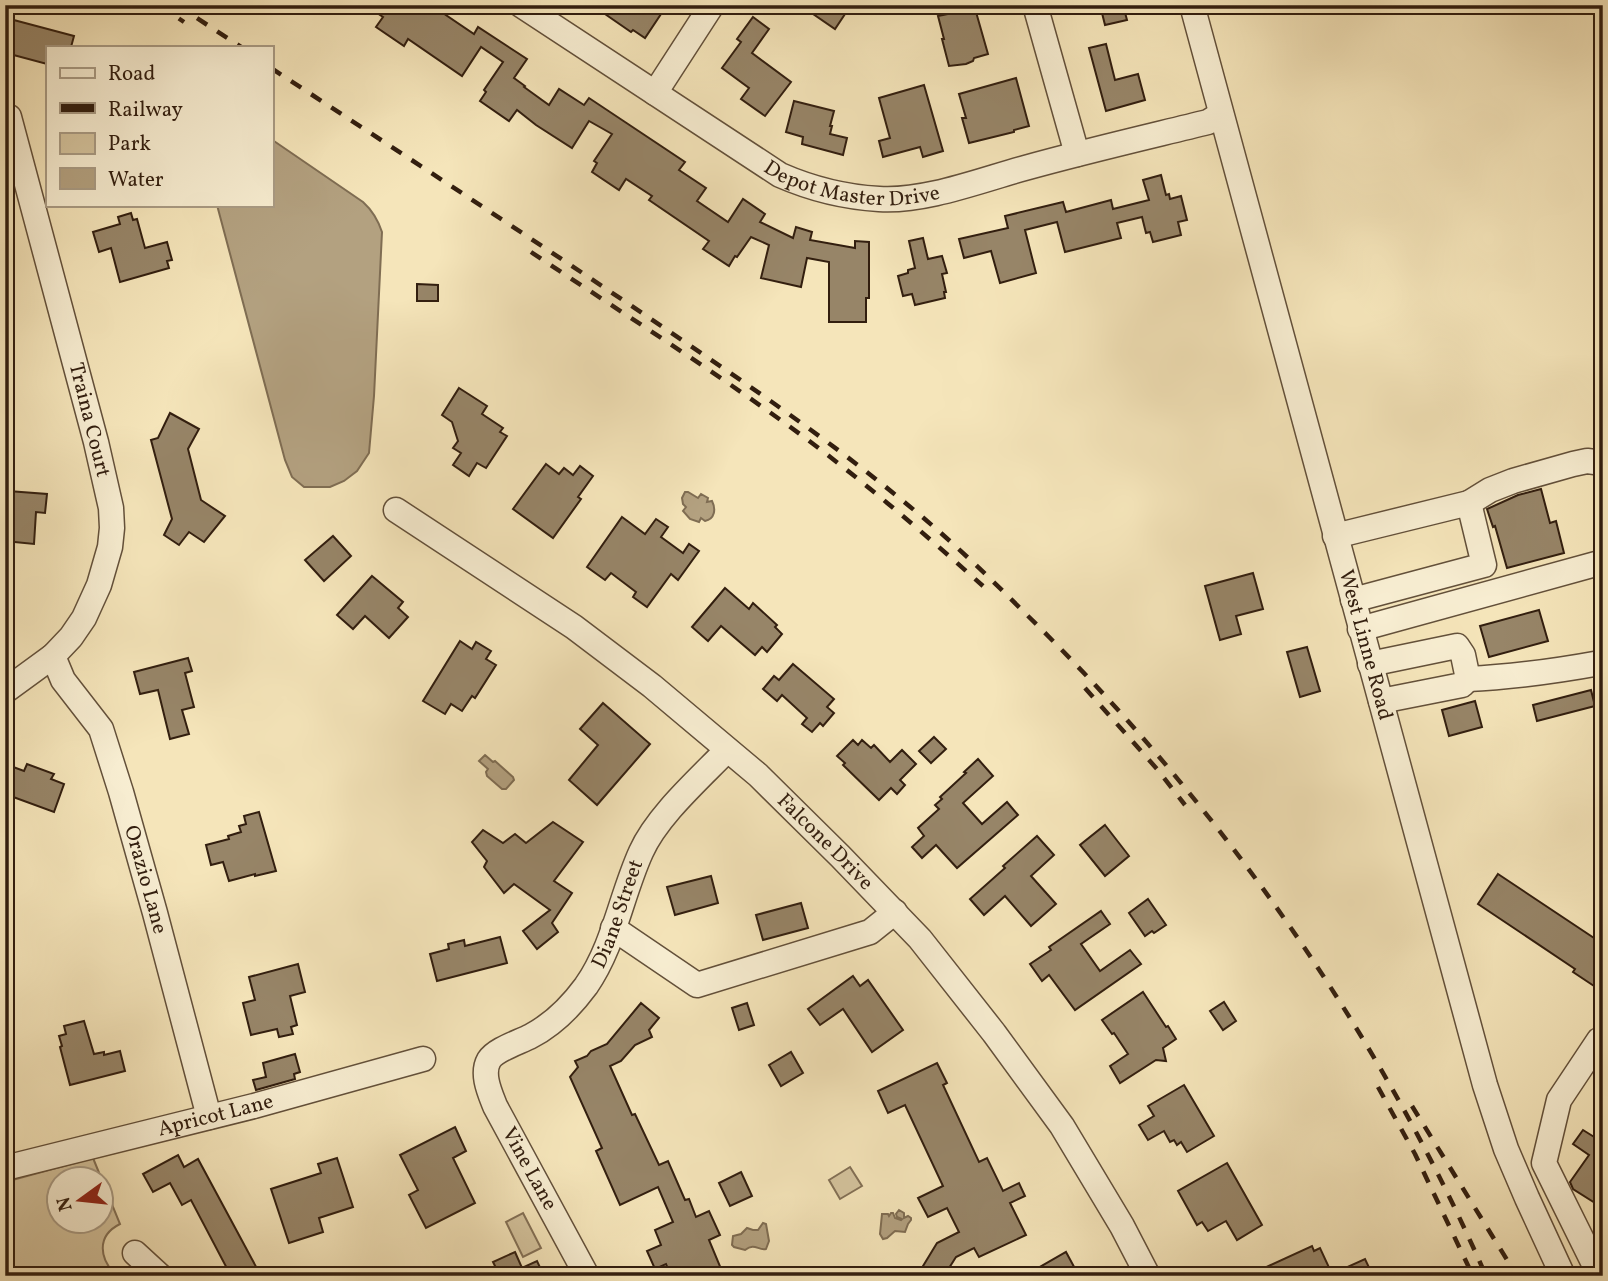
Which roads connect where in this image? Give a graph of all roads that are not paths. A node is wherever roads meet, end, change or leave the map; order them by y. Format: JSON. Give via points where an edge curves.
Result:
{"nodes":[{"id":1,"x":521,"y":5,"type":"edge"},
{"id":2,"x":712,"y":5,"type":"edge"},
{"id":3,"x":1192,"y":5,"type":"edge"},
{"id":4,"x":1037,"y":12,"type":"dead end"},
{"id":5,"x":655,"y":93,"type":"junction"},
{"id":6,"x":1221,"y":114,"type":"junction"},
{"id":7,"x":9,"y":117,"type":"dead end"},
{"id":8,"x":1077,"y":154,"type":"junction"},
{"id":9,"x":1603,"y":463,"type":"edge"},
{"id":10,"x":1469,"y":503,"type":"junction"},
{"id":11,"x":396,"y":510,"type":"dead end"},
{"id":12,"x":1335,"y":536,"type":"junction"},
{"id":13,"x":1603,"y":544,"type":"edge"},
{"id":14,"x":1603,"y":562,"type":"edge"},
{"id":15,"x":1484,"y":565,"type":"junction"},
{"id":16,"x":1353,"y":600,"type":"junction"},
{"id":17,"x":1360,"y":629,"type":"junction"},
{"id":18,"x":53,"y":656,"type":"junction"},
{"id":19,"x":1600,"y":663,"type":"dead end"},
{"id":20,"x":1370,"y":664,"type":"junction"},
{"id":21,"x":1468,"y":679,"type":"junction"},
{"id":22,"x":5,"y":691,"type":"edge"},
{"id":23,"x":1381,"y":701,"type":"junction"},
{"id":24,"x":727,"y":750,"type":"junction"},
{"id":25,"x":895,"y":912,"type":"junction"},
{"id":26,"x":613,"y":928,"type":"junction"},
{"id":27,"x":1603,"y":1041,"type":"edge"},
{"id":28,"x":423,"y":1059,"type":"dead end"},
{"id":29,"x":490,"y":1059,"type":"joint"},
{"id":30,"x":209,"y":1117,"type":"junction"},
{"id":31,"x":5,"y":1168,"type":"edge"},
{"id":32,"x":135,"y":1253,"type":"dead end"},
{"id":33,"x":160,"y":1276,"type":"edge"},
{"id":34,"x":587,"y":1276,"type":"edge"},
{"id":35,"x":1148,"y":1276,"type":"edge"},
{"id":36,"x":1563,"y":1276,"type":"edge"},
{"id":37,"x":1600,"y":1276,"type":"edge"}],
"edges":[{"from":1,"to":5,"type":"street","name":"Depot Master Drive"},
{"from":2,"to":5,"type":"street"},
{"from":3,"to":6,"type":"street","name":"West Linne Road"},
{"from":4,"to":8,"type":"street"},
{"from":5,"to":8,"type":"street","name":"Depot Master Drive","via":[[780,176],[839,194],[881,199],[925,196]]},
{"from":6,"to":8,"type":"street","name":"Depot Master Drive","via":[[1208,122]]},
{"from":6,"to":12,"type":"street","name":"West Linne Road"},
{"from":7,"to":18,"type":"street","name":"Traina Court","via":[[111,508],[110,547],[99,585],[84,618]]},
{"from":9,"to":10,"type":"street","via":[[1587,461],[1513,481]]},
{"from":10,"to":12,"type":"street"},
{"from":10,"to":15,"type":"street"},
{"from":11,"to":24,"type":"street","name":"Falcone Drive","via":[[573,627]]},
{"from":12,"to":16,"type":"street","name":"West Linne Road"},
{"from":13,"to":15,"type":"street","via":[[1496,574]]},
{"from":14,"to":17,"type":"street"},
{"from":15,"to":16,"type":"street"},
{"from":16,"to":17,"type":"street","name":"West Linne Road"},
{"from":17,"to":20,"type":"street","name":"West Linne Road"},
{"from":18,"to":22,"type":"street","name":"Traina Court"},
{"from":18,"to":30,"type":"street","name":"Orazio Lane","via":[[63,680],[101,729]]},
{"from":19,"to":21,"type":"street"},
{"from":20,"to":21,"type":"street","via":[[1457,646],[1464,655]]},
{"from":20,"to":23,"type":"street","name":"West Linne Road"},
{"from":21,"to":23,"type":"street","via":[[1462,685]]},
{"from":23,"to":36,"type":"street","name":"West Linne Road","via":[[1496,1120]]},
{"from":24,"to":25,"type":"street","name":"Falcone Drive"},
{"from":24,"to":26,"type":"street","name":"Diane Street","via":[[662,818],[641,850]]},
{"from":25,"to":26,"type":"street","via":[[870,932],[697,985]]},
{"from":25,"to":35,"type":"street","name":"Falcone Drive","via":[[1062,1126]]},
{"from":26,"to":29,"type":"street","name":"Diane Street","via":[[586,986],[562,1013]]},
{"from":27,"to":37,"type":"street","via":[[1559,1100],[1544,1163]]},
{"from":28,"to":30,"type":"street","name":"Apricot Lane"},
{"from":29,"to":34,"type":"street","name":"Vine Lane","via":[[487,1087],[495,1107]]},
{"from":30,"to":31,"type":"street","name":"Apricot Lane"},
{"from":32,"to":33,"type":"street"}]}
